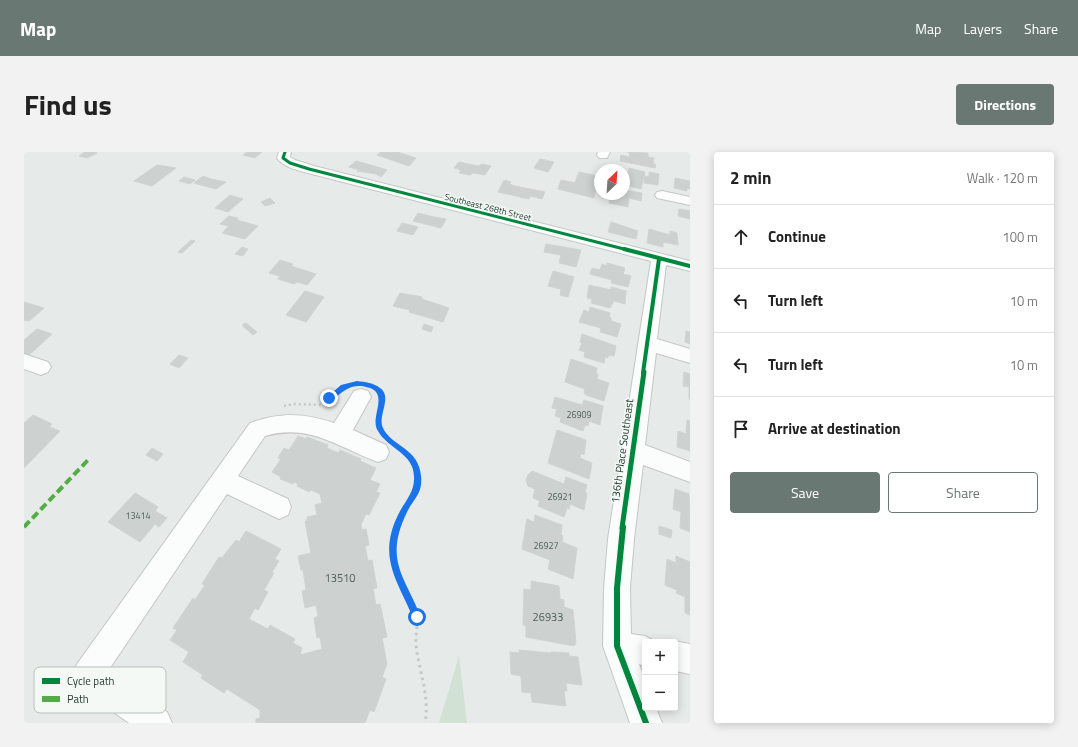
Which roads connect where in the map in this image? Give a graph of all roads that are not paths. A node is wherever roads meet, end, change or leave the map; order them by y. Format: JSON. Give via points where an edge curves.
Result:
{"nodes":[{"id":1,"x":284,"y":155,"type":"edge"},
{"id":2,"x":662,"y":195,"type":"dead end"},
{"id":3,"x":690,"y":201,"type":"edge"},
{"id":4,"x":659,"y":259,"type":"junction"},
{"id":5,"x":690,"y":266,"type":"edge"},
{"id":6,"x":647,"y":343,"type":"junction"},
{"id":7,"x":690,"y":356,"type":"edge"},
{"id":8,"x":360,"y":389,"type":"road end"},
{"id":9,"x":339,"y":435,"type":"junction"},
{"id":10,"x":385,"y":443,"type":"road end"},
{"id":11,"x":632,"y":451,"type":"junction"},
{"id":12,"x":690,"y":472,"type":"edge"},
{"id":13,"x":222,"y":480,"type":"junction"},
{"id":14,"x":279,"y":507,"type":"dead end"},
{"id":15,"x":631,"y":648,"type":"edge"},
{"id":16,"x":678,"y":657,"type":"edge"},
{"id":17,"x":690,"y":659,"type":"edge"},
{"id":18,"x":93,"y":667,"type":"edge"},
{"id":19,"x":142,"y":713,"type":"edge"},
{"id":20,"x":156,"y":723,"type":"edge"},
{"id":21,"x":646,"y":723,"type":"edge"}],
"edges":[{"from":1,"to":4,"type":"street","name":"Southeast 268th Street","via":[[290,163],[309,169]]},
{"from":2,"to":3,"type":"street"},
{"from":4,"to":5,"type":"street","name":"Southeast 268th Street"},
{"from":4,"to":6,"type":"street","name":"136th Place Southeast"},
{"from":6,"to":7,"type":"street"},
{"from":6,"to":11,"type":"street","name":"136th Place Southeast"},
{"from":8,"to":9,"type":"street"},
{"from":9,"to":10,"type":"street"},
{"from":9,"to":13,"type":"street","via":[[315,425],[294,422],[258,429]]},
{"from":11,"to":12,"type":"street"},
{"from":11,"to":15,"type":"street","name":"136th Place Southeast","via":[[617,588]]},
{"from":13,"to":14,"type":"street"},
{"from":13,"to":18,"type":"street"},
{"from":15,"to":21,"type":"street"},
{"from":16,"to":17,"type":"street"},
{"from":19,"to":20,"type":"street"}]}
